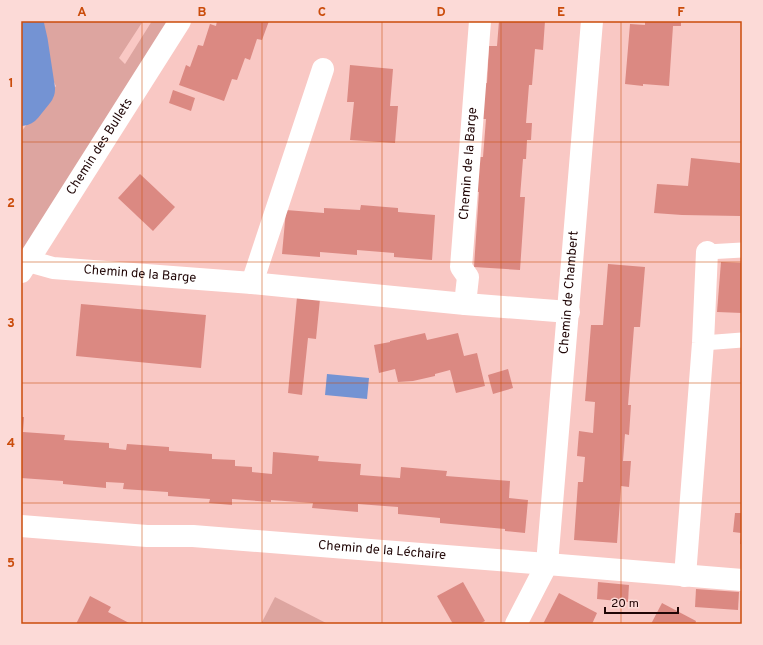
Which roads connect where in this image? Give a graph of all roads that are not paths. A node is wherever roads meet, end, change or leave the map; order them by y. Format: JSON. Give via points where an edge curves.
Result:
{"nodes":[{"id":1,"x":180,"y":21,"type":"edge"},
{"id":2,"x":480,"y":21,"type":"edge"},
{"id":3,"x":592,"y":21,"type":"edge"},
{"id":4,"x":323,"y":69,"type":"dead end"},
{"id":5,"x":742,"y":250,"type":"edge"},
{"id":6,"x":707,"y":252,"type":"joint"},
{"id":7,"x":24,"y":267,"type":"edge"},
{"id":8,"x":252,"y":283,"type":"junction"},
{"id":9,"x":465,"y":304,"type":"junction"},
{"id":10,"x":569,"y":312,"type":"junction"},
{"id":11,"x":742,"y":340,"type":"edge"},
{"id":12,"x":703,"y":343,"type":"junction"},
{"id":13,"x":21,"y":526,"type":"edge"},
{"id":14,"x":548,"y":564,"type":"junction"},
{"id":15,"x":685,"y":576,"type":"junction"},
{"id":16,"x":742,"y":580,"type":"edge"},
{"id":17,"x":516,"y":624,"type":"edge"}],
"edges":[{"from":1,"to":7,"type":"street","name":"Chemin des Bullets"},
{"from":2,"to":9,"type":"street","name":"Chemin de la Barge","via":[[461,267],[468,277]]},
{"from":3,"to":10,"type":"street","name":"Chemin de Chambert"},
{"from":4,"to":8,"type":"street"},
{"from":5,"to":6,"type":"lane"},
{"from":6,"to":12,"type":"street"},
{"from":7,"to":8,"type":"street","name":"Chemin de la Barge"},
{"from":8,"to":9,"type":"street","name":"Chemin de la Barge"},
{"from":9,"to":10,"type":"street","name":"Chemin de la Barge"},
{"from":10,"to":14,"type":"street","name":"Chemin de Chambert"},
{"from":11,"to":12,"type":"lane"},
{"from":12,"to":15,"type":"street"},
{"from":13,"to":14,"type":"street","name":"Chemin de la Léchaire","via":[[146,536],[193,536]]},
{"from":14,"to":15,"type":"street","name":"Chemin de la Léchaire"},
{"from":14,"to":17,"type":"street"},
{"from":15,"to":16,"type":"street","name":"Chemin de la Léchaire"}]}
